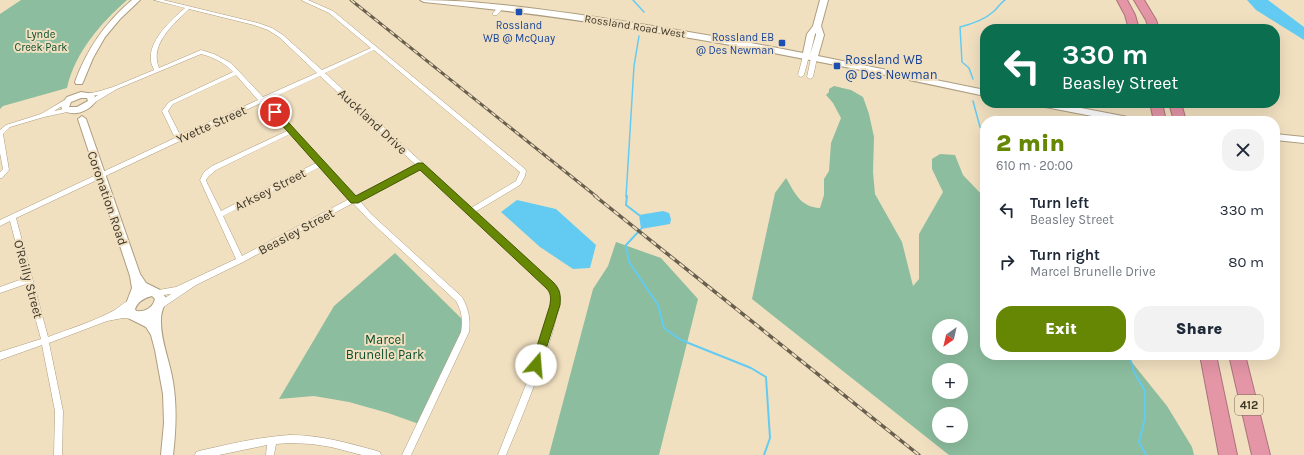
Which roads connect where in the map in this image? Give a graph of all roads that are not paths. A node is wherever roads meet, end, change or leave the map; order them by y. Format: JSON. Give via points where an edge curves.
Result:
{"nodes":[{"id":1,"x":136,"y":0,"type":"edge"},
{"id":2,"x":157,"y":0,"type":"edge"},
{"id":3,"x":304,"y":0,"type":"edge"},
{"id":4,"x":424,"y":0,"type":"edge"},
{"id":5,"x":470,"y":0,"type":"edge"},
{"id":6,"x":824,"y":0,"type":"edge"},
{"id":7,"x":1122,"y":0,"type":"edge"},
{"id":8,"x":1139,"y":0,"type":"edge"},
{"id":9,"x":504,"y":3,"type":"edge"},
{"id":10,"x":188,"y":8,"type":"junction"},
{"id":11,"x":495,"y":14,"type":"dead end"},
{"id":12,"x":1133,"y":24,"type":"edge"},
{"id":13,"x":1152,"y":24,"type":"edge"},
{"id":14,"x":817,"y":26,"type":"junction"},
{"id":15,"x":375,"y":48,"type":"junction"},
{"id":16,"x":806,"y":53,"type":"junction"},
{"id":17,"x":815,"y":55,"type":"junction"},
{"id":18,"x":157,"y":70,"type":"junction"},
{"id":19,"x":237,"y":72,"type":"junction"},
{"id":20,"x":322,"y":73,"type":"junction"},
{"id":21,"x":801,"y":75,"type":"dead end"},
{"id":22,"x":810,"y":77,"type":"dead end"},
{"id":23,"x":79,"y":82,"type":"junction"},
{"id":24,"x":980,"y":88,"type":"edge"},
{"id":25,"x":980,"y":92,"type":"edge"},
{"id":26,"x":89,"y":99,"type":"junction"},
{"id":27,"x":68,"y":100,"type":"junction"},
{"id":28,"x":264,"y":100,"type":"junction"},
{"id":29,"x":1066,"y":108,"type":"edge"},
{"id":30,"x":70,"y":110,"type":"junction"},
{"id":31,"x":40,"y":116,"type":"junction"},
{"id":32,"x":1107,"y":116,"type":"edge"},
{"id":33,"x":82,"y":119,"type":"junction"},
{"id":34,"x":292,"y":131,"type":"junction"},
{"id":35,"x":1280,"y":138,"type":"edge"},
{"id":36,"x":179,"y":139,"type":"junction"},
{"id":37,"x":1304,"y":140,"type":"edge"},
{"id":38,"x":321,"y":163,"type":"junction"},
{"id":39,"x":420,"y":165,"type":"junction"},
{"id":40,"x":0,"y":176,"type":"edge"},
{"id":41,"x":100,"y":176,"type":"junction"},
{"id":42,"x":355,"y":200,"type":"junction"},
{"id":43,"x":470,"y":211,"type":"junction"},
{"id":44,"x":219,"y":215,"type":"junction"},
{"id":45,"x":12,"y":217,"type":"junction"},
{"id":46,"x":0,"y":223,"type":"edge"},
{"id":47,"x":240,"y":260,"type":"junction"},
{"id":48,"x":135,"y":276,"type":"junction"},
{"id":49,"x":29,"y":280,"type":"junction"},
{"id":50,"x":192,"y":283,"type":"junction"},
{"id":51,"x":0,"y":290,"type":"edge"},
{"id":52,"x":154,"y":293,"type":"junction"},
{"id":53,"x":133,"y":301,"type":"junction"},
{"id":54,"x":159,"y":306,"type":"junction"},
{"id":55,"x":135,"y":316,"type":"junction"},
{"id":56,"x":107,"y":318,"type":"junction"},
{"id":57,"x":156,"y":334,"type":"junction"},
{"id":58,"x":45,"y":341,"type":"junction"},
{"id":59,"x":0,"y":356,"type":"edge"},
{"id":60,"x":1209,"y":360,"type":"edge"},
{"id":61,"x":1238,"y":360,"type":"edge"},
{"id":62,"x":272,"y":441,"type":"junction"},
{"id":63,"x":214,"y":454,"type":"edge"},
{"id":64,"x":58,"y":455,"type":"edge"},
{"id":65,"x":167,"y":455,"type":"edge"},
{"id":66,"x":199,"y":455,"type":"edge"},
{"id":67,"x":270,"y":455,"type":"edge"},
{"id":68,"x":377,"y":455,"type":"edge"},
{"id":69,"x":406,"y":455,"type":"edge"},
{"id":70,"x":502,"y":455,"type":"edge"},
{"id":71,"x":1228,"y":455,"type":"edge"},
{"id":72,"x":1261,"y":455,"type":"edge"}],
"edges":[{"from":1,"to":23,"type":"street","via":[[112,21],[102,34],[92,50]]},
{"from":2,"to":10,"type":"street","name":"Auckland Drive"},
{"from":3,"to":15,"type":"street","via":[[331,12]]},
{"from":4,"to":9,"type":"street","name":"Rossland Road West"},
{"from":5,"to":9,"type":"street","name":"Rossland Road West"},
{"from":6,"to":14,"type":"street"},
{"from":7,"to":12,"type":"highway"},
{"from":8,"to":13,"type":"highway"},
{"from":9,"to":11,"type":"street"},
{"from":9,"to":16,"type":"street","name":"Rossland Road West","via":[[618,24]]},
{"from":10,"to":18,"type":"street","via":[[161,35],[155,47],[154,59]]},
{"from":10,"to":20,"type":"street","name":"Auckland Drive","via":[[270,29]]},
{"from":14,"to":16,"type":"street","via":[[811,34]]},
{"from":14,"to":17,"type":"street","via":[[820,35]]},
{"from":15,"to":20,"type":"street","name":"Yvette Street"},
{"from":15,"to":43,"type":"street","via":[[523,171],[518,182]]},
{"from":16,"to":17,"type":"street","name":"Rossland Road West"},
{"from":16,"to":21,"type":"street"},
{"from":17,"to":22,"type":"street"},
{"from":17,"to":24,"type":"street","name":"Rossland Road West"},
{"from":17,"to":25,"type":"street","name":"Rossland Road West"},
{"from":18,"to":19,"type":"street","via":[[201,52],[221,59]]},
{"from":18,"to":26,"type":"street"},
{"from":19,"to":28,"type":"street"},
{"from":19,"to":36,"type":"street","via":[[168,106],[165,111]]},
{"from":20,"to":28,"type":"street","name":"Yvette Street"},
{"from":20,"to":39,"type":"street","name":"Auckland Drive"},
{"from":23,"to":26,"type":"street","via":[[81,91]]},
{"from":23,"to":27,"type":"street"},
{"from":26,"to":27,"type":"street","via":[[76,96]]},
{"from":26,"to":30,"type":"street","via":[[83,108]]},
{"from":26,"to":33,"type":"street"},
{"from":27,"to":30,"type":"street","via":[[65,108]]},
{"from":27,"to":31,"type":"street"},
{"from":28,"to":34,"type":"street"},
{"from":28,"to":36,"type":"street","name":"Yvette Street"},
{"from":29,"to":32,"type":"street"},
{"from":30,"to":31,"type":"street"},
{"from":30,"to":33,"type":"street"},
{"from":31,"to":40,"type":"street","via":[[8,126],[0,134],[6,170]]},
{"from":33,"to":41,"type":"street","name":"Coronation Road"},
{"from":34,"to":38,"type":"street"},
{"from":34,"to":44,"type":"street","via":[[206,174],[203,180]]},
{"from":35,"to":37,"type":"street"},
{"from":36,"to":41,"type":"street","name":"Yvette Street"},
{"from":38,"to":42,"type":"street"},
{"from":38,"to":44,"type":"street","name":"Arksey Street"},
{"from":39,"to":42,"type":"street","name":"Beasley Street"},
{"from":39,"to":43,"type":"street","name":"Auckland Drive"},
{"from":41,"to":45,"type":"street","name":"Yvette Street"},
{"from":41,"to":48,"type":"street","name":"Coronation Road"},
{"from":42,"to":47,"type":"street","name":"Beasley Street"},
{"from":42,"to":69,"type":"street","via":[[382,229],[459,299],[465,311],[466,325],[462,339]]},
{"from":43,"to":70,"type":"street","name":"Auckland Drive","via":[[549,285],[556,296],[554,312],[532,378]]},
{"from":44,"to":47,"type":"street"},
{"from":45,"to":46,"type":"street","name":"Yvette Street"},
{"from":45,"to":49,"type":"street","name":"O'Reilly Street"},
{"from":47,"to":50,"type":"street","name":"Beasley Street"},
{"from":48,"to":52,"type":"street","name":"Coronation Road","via":[[142,286]]},
{"from":48,"to":53,"type":"street","name":"Coronation Road","via":[[137,288]]},
{"from":49,"to":51,"type":"street"},
{"from":49,"to":58,"type":"street","name":"O'Reilly Street"},
{"from":50,"to":52,"type":"street","name":"Beasley Street","via":[[173,291]]},
{"from":50,"to":54,"type":"street","name":"Beasley Street"},
{"from":52,"to":53,"type":"street","via":[[142,294]]},
{"from":52,"to":54,"type":"street","via":[[161,298]]},
{"from":53,"to":55,"type":"street","name":"Coronation Road","via":[[129,312]]},
{"from":53,"to":56,"type":"street"},
{"from":54,"to":55,"type":"street","via":[[145,315]]},
{"from":54,"to":57,"type":"street","via":[[155,314]]},
{"from":55,"to":56,"type":"street"},
{"from":55,"to":57,"type":"street","via":[[150,324]]},
{"from":56,"to":58,"type":"street"},
{"from":57,"to":65,"type":"street","via":[[169,381],[171,428]]},
{"from":58,"to":59,"type":"street"},
{"from":58,"to":64,"type":"street","name":"O'Reilly Street","via":[[59,411]]},
{"from":60,"to":71,"type":"highway","number":"412"},
{"from":61,"to":72,"type":"highway","number":"412"},
{"from":62,"to":63,"type":"street"},
{"from":62,"to":67,"type":"street"},
{"from":62,"to":68,"type":"street","via":[[301,438],[325,441]]},
{"from":63,"to":66,"type":"street"}]}
